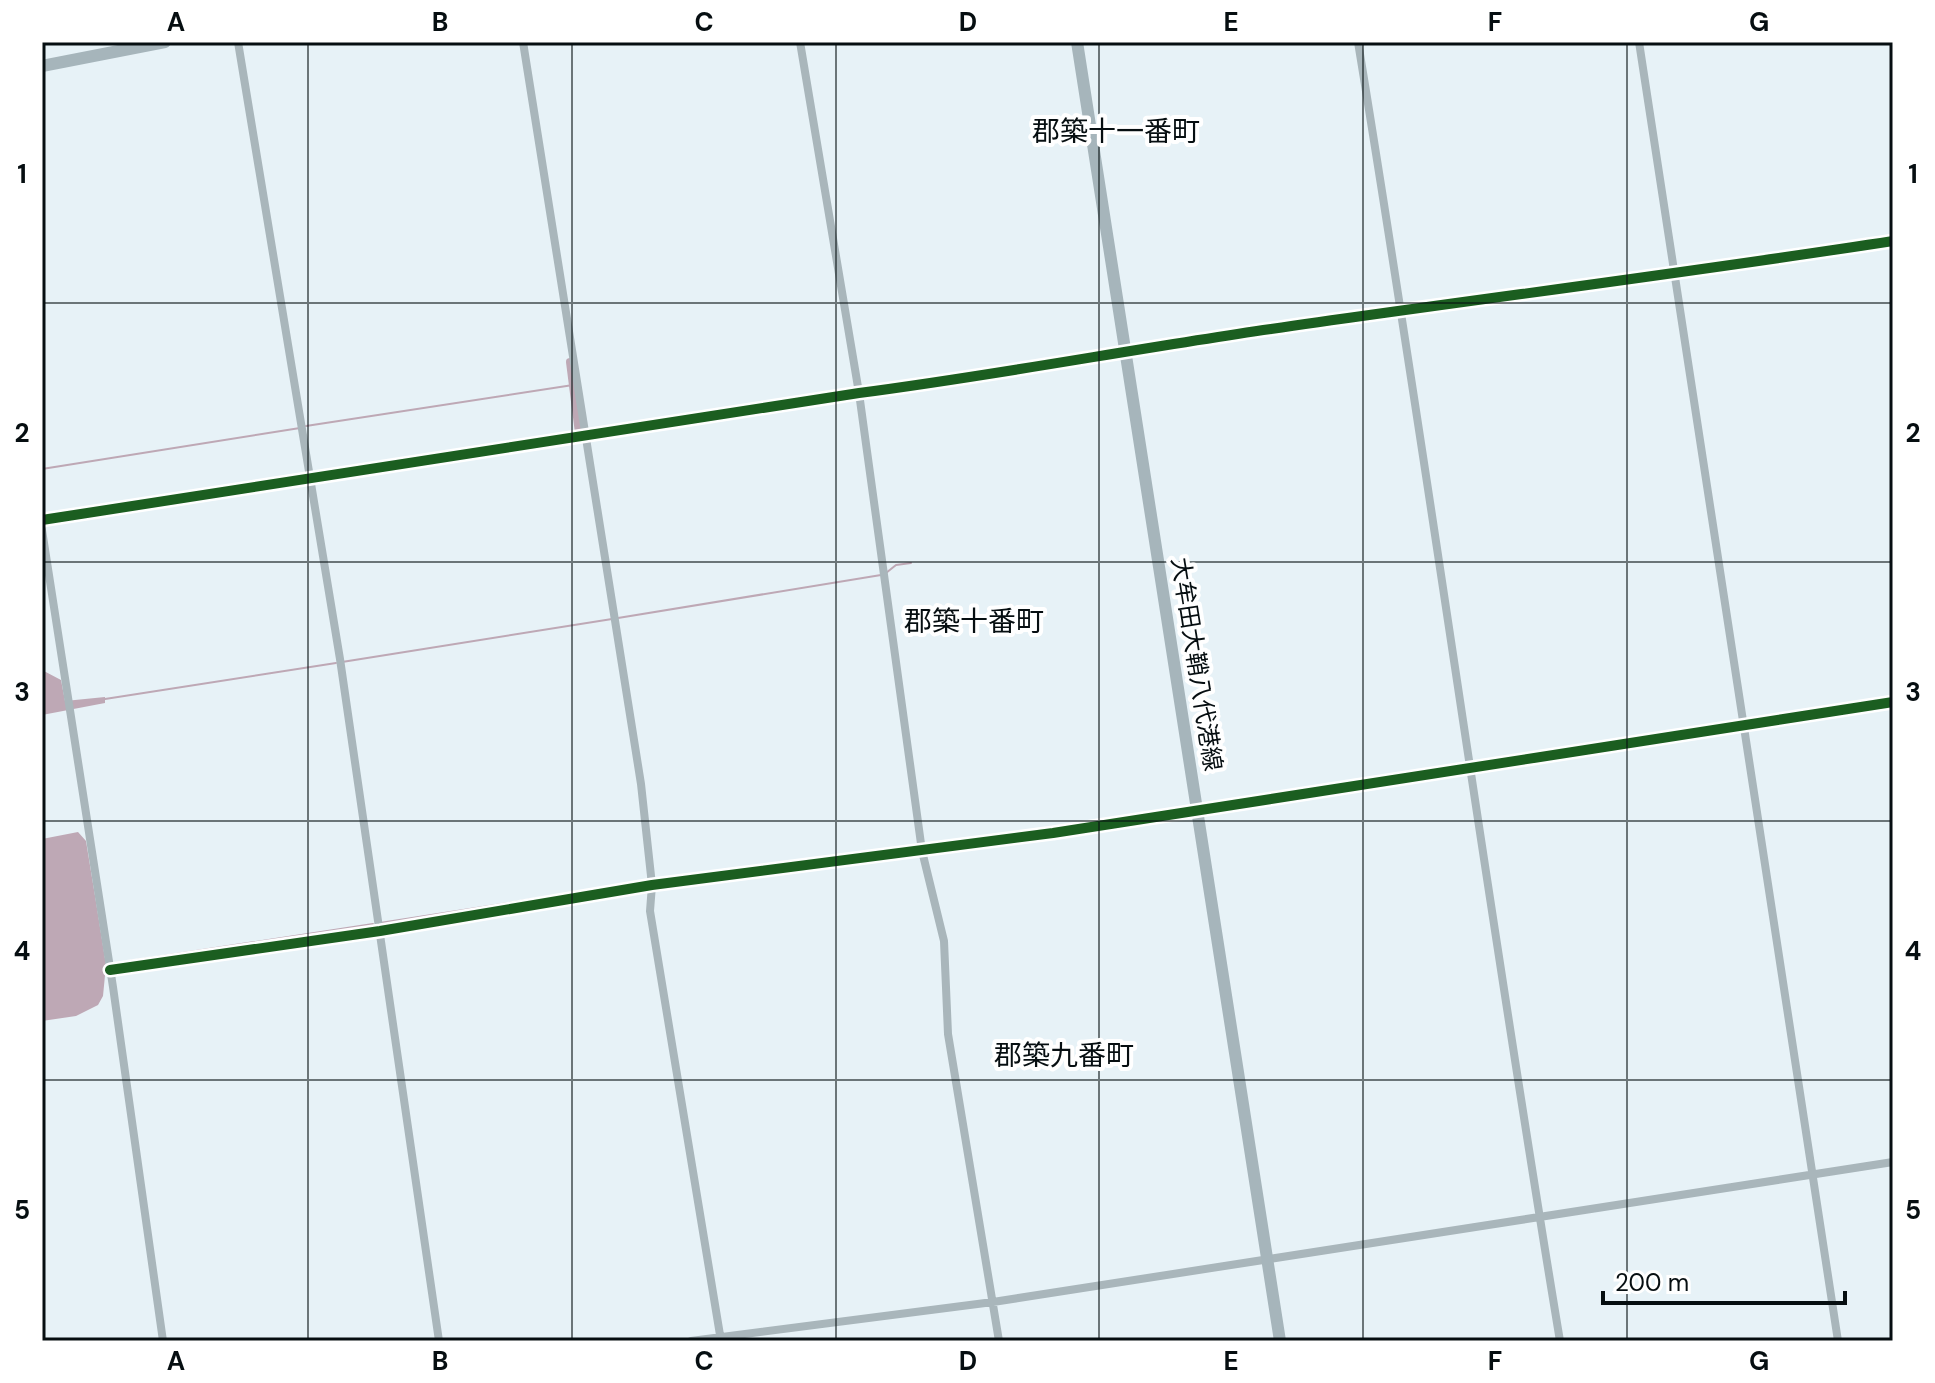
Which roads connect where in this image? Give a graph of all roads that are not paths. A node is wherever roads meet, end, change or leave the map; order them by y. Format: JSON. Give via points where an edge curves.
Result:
{"nodes":[{"id":1,"x":165,"y":42,"type":"edge"},
{"id":2,"x":238,"y":42,"type":"edge"},
{"id":3,"x":523,"y":42,"type":"edge"},
{"id":4,"x":800,"y":42,"type":"edge"},
{"id":5,"x":1077,"y":42,"type":"edge"},
{"id":6,"x":1358,"y":42,"type":"edge"},
{"id":7,"x":1639,"y":42,"type":"edge"},
{"id":8,"x":42,"y":66,"type":"edge"},
{"id":9,"x":1893,"y":241,"type":"edge"},
{"id":10,"x":1676,"y":275,"type":"junction"},
{"id":11,"x":1402,"y":310,"type":"junction"},
{"id":12,"x":1126,"y":350,"type":"junction"},
{"id":13,"x":859,"y":393,"type":"junction"},
{"id":14,"x":585,"y":433,"type":"junction"},
{"id":15,"x":310,"y":475,"type":"junction"},
{"id":16,"x":42,"y":520,"type":"edge"},
{"id":17,"x":42,"y":530,"type":"edge"},
{"id":18,"x":1893,"y":702,"type":"edge"},
{"id":19,"x":1744,"y":725,"type":"junction"},
{"id":20,"x":1470,"y":768,"type":"junction"},
{"id":21,"x":1197,"y":809,"type":"junction"},
{"id":22,"x":922,"y":851,"type":"junction"},
{"id":23,"x":652,"y":885,"type":"junction"},
{"id":24,"x":379,"y":926,"type":"junction"},
{"id":25,"x":110,"y":966,"type":"junction"},
{"id":26,"x":1893,"y":1162,"type":"edge"},
{"id":27,"x":1811,"y":1175,"type":"junction"},
{"id":28,"x":1540,"y":1216,"type":"junction"},
{"id":29,"x":1267,"y":1258,"type":"junction"},
{"id":30,"x":993,"y":1302,"type":"junction"},
{"id":31,"x":720,"y":1338,"type":"edge"},
{"id":32,"x":163,"y":1341,"type":"edge"},
{"id":33,"x":439,"y":1341,"type":"edge"},
{"id":34,"x":691,"y":1341,"type":"edge"},
{"id":35,"x":999,"y":1341,"type":"edge"},
{"id":36,"x":1280,"y":1341,"type":"edge"},
{"id":37,"x":1560,"y":1341,"type":"edge"},
{"id":38,"x":1838,"y":1341,"type":"edge"}],
"edges":[{"from":1,"to":8,"type":"main road"},
{"from":2,"to":15,"type":"street"},
{"from":3,"to":14,"type":"street"},
{"from":4,"to":13,"type":"street"},
{"from":5,"to":12,"type":"main road","name":"大牟田大鞘八代港線"},
{"from":6,"to":11,"type":"street"},
{"from":7,"to":10,"type":"street"},
{"from":9,"to":10,"type":"street"},
{"from":10,"to":11,"type":"street"},
{"from":10,"to":19,"type":"street"},
{"from":11,"to":12,"type":"street"},
{"from":11,"to":20,"type":"street"},
{"from":12,"to":13,"type":"street"},
{"from":12,"to":21,"type":"main road","name":"大牟田大鞘八代港線"},
{"from":13,"to":14,"type":"street"},
{"from":13,"to":22,"type":"street"},
{"from":14,"to":15,"type":"street"},
{"from":14,"to":23,"type":"street"},
{"from":15,"to":16,"type":"street"},
{"from":15,"to":24,"type":"street"},
{"from":17,"to":25,"type":"street"},
{"from":18,"to":19,"type":"street"},
{"from":19,"to":20,"type":"street"},
{"from":19,"to":27,"type":"street"},
{"from":20,"to":21,"type":"street"},
{"from":20,"to":28,"type":"street"},
{"from":21,"to":22,"type":"street"},
{"from":21,"to":29,"type":"main road","name":"大牟田大鞘八代港線"},
{"from":22,"to":23,"type":"street"},
{"from":22,"to":30,"type":"street","via":[[944,941],[948,1034]]},
{"from":23,"to":24,"type":"street"},
{"from":23,"to":31,"type":"street","via":[[650,911]]},
{"from":24,"to":25,"type":"street"},
{"from":24,"to":33,"type":"street"},
{"from":25,"to":32,"type":"street"},
{"from":26,"to":27,"type":"street"},
{"from":27,"to":28,"type":"street"},
{"from":27,"to":38,"type":"street"},
{"from":28,"to":29,"type":"street"},
{"from":28,"to":37,"type":"street"},
{"from":29,"to":30,"type":"street"},
{"from":29,"to":36,"type":"main road","name":"大牟田大鞘八代港線"},
{"from":30,"to":31,"type":"street"},
{"from":30,"to":35,"type":"street"},
{"from":31,"to":34,"type":"street"}]}
